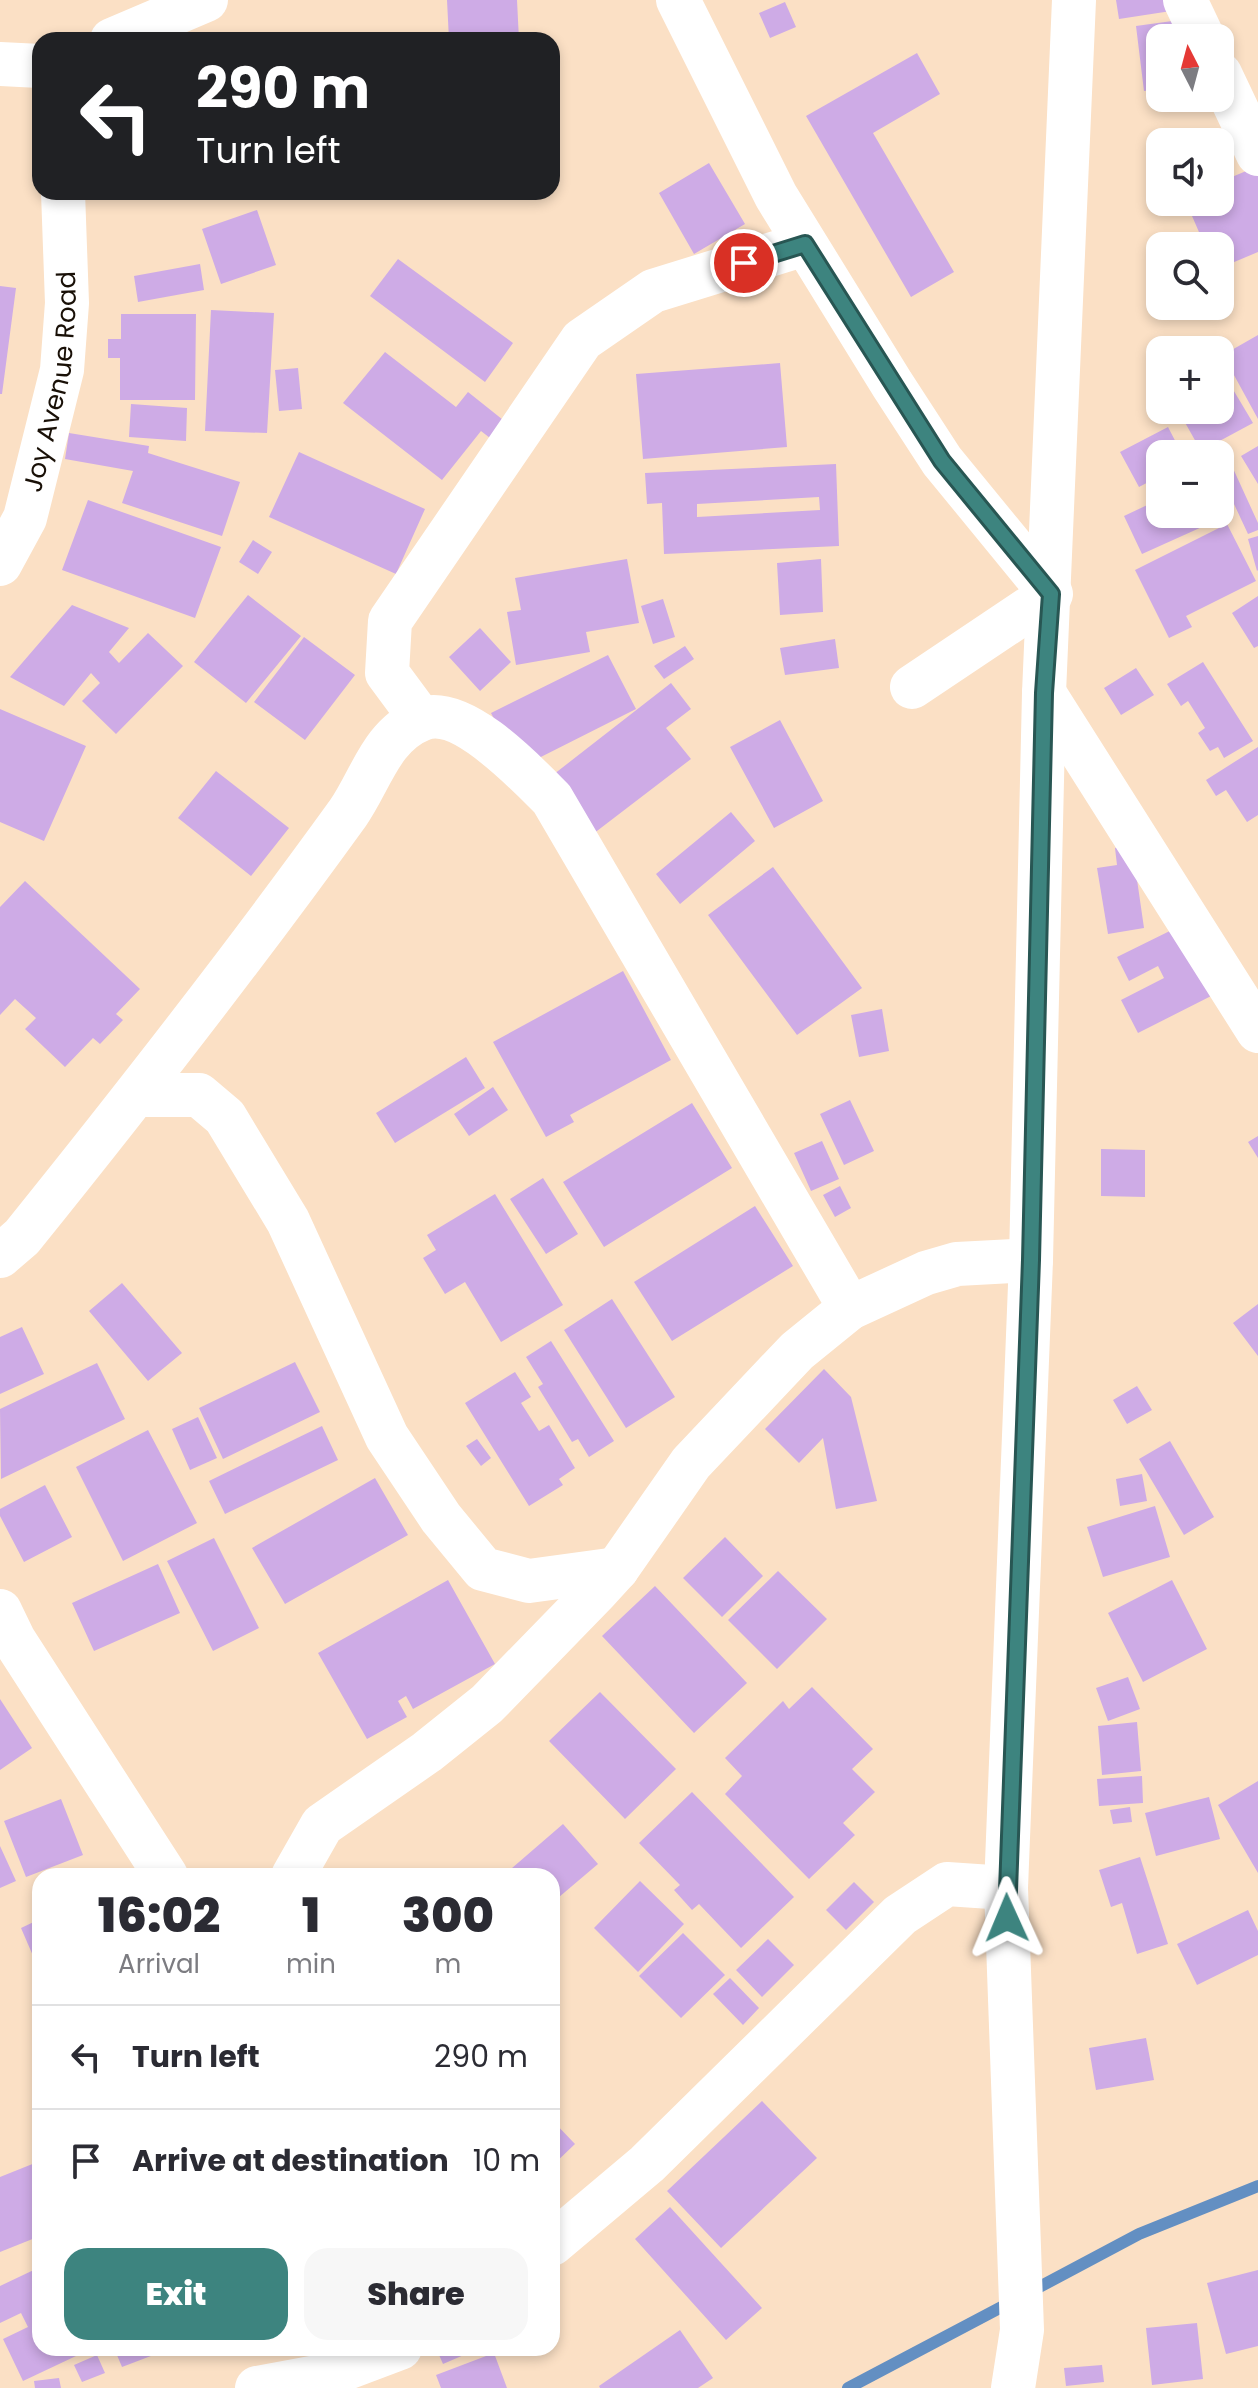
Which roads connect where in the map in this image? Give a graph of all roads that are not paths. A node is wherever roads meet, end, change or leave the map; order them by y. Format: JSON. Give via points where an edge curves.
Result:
{"nodes":[{"id":1,"x":206,"y":0,"type":"edge"},
{"id":2,"x":678,"y":0,"type":"edge"},
{"id":3,"x":1074,"y":0,"type":"edge"},
{"id":4,"x":1185,"y":0,"type":"edge"},
{"id":5,"x":1196,"y":24,"type":"edge"},
{"id":6,"x":131,"y":32,"type":"edge"},
{"id":7,"x":0,"y":64,"type":"edge"},
{"id":8,"x":32,"y":66,"type":"edge"},
{"id":9,"x":1234,"y":103,"type":"edge"},
{"id":10,"x":1258,"y":154,"type":"edge"},
{"id":11,"x":63,"y":200,"type":"edge"},
{"id":12,"x":805,"y":244,"type":"junction"},
{"id":13,"x":0,"y":564,"type":"edge"},
{"id":14,"x":1051,"y":594,"type":"junction"},
{"id":15,"x":912,"y":687,"type":"dead end"},
{"id":16,"x":1044,"y":693,"type":"junction"},
{"id":17,"x":421,"y":719,"type":"junction"},
{"id":18,"x":1258,"y":1031,"type":"edge"},
{"id":19,"x":136,"y":1095,"type":"junction"},
{"id":20,"x":0,"y":1256,"type":"edge"},
{"id":21,"x":1031,"y":1260,"type":"junction"},
{"id":22,"x":850,"y":1308,"type":"junction"},
{"id":23,"x":617,"y":1569,"type":"junction"},
{"id":24,"x":0,"y":1611,"type":"edge"},
{"id":25,"x":161,"y":1868,"type":"edge"},
{"id":26,"x":298,"y":1868,"type":"edge"},
{"id":27,"x":1006,"y":1888,"type":"junction"},
{"id":28,"x":560,"y":2237,"type":"edge"},
{"id":29,"x":379,"y":2356,"type":"edge"},
{"id":30,"x":257,"y":2388,"type":"edge"},
{"id":31,"x":1013,"y":2388,"type":"edge"}],
"edges":[{"from":1,"to":6,"type":"street"},
{"from":2,"to":12,"type":"street"},
{"from":3,"to":14,"type":"street"},
{"from":4,"to":5,"type":"street"},
{"from":7,"to":8,"type":"street"},
{"from":9,"to":10,"type":"street"},
{"from":11,"to":13,"type":"street","name":"Joy Avenue Road","via":[[67,303],[62,370],[25,518]]},
{"from":12,"to":14,"type":"street","via":[[942,461]]},
{"from":12,"to":17,"type":"street","via":[[653,291],[582,340],[390,621],[387,673]]},
{"from":14,"to":15,"type":"street"},
{"from":14,"to":16,"type":"street"},
{"from":16,"to":18,"type":"street"},
{"from":16,"to":21,"type":"street"},
{"from":17,"to":19,"type":"street","via":[[386,746],[351,809]]},
{"from":17,"to":22,"type":"street","via":[[456,722],[506,754],[552,799]]},
{"from":19,"to":20,"type":"street","via":[[22,1237]]},
{"from":19,"to":23,"type":"street","via":[[199,1095],[225,1117],[288,1221],[387,1437],[483,1569],[529,1581]]},
{"from":21,"to":22,"type":"street","via":[[957,1264]]},
{"from":21,"to":27,"type":"street"},
{"from":22,"to":23,"type":"street","via":[[797,1351],[691,1463]]},
{"from":23,"to":26,"type":"street","via":[[487,1704],[322,1825]]},
{"from":24,"to":25,"type":"street"},
{"from":27,"to":28,"type":"street","via":[[947,1884],[900,1915],[647,2164]]},
{"from":27,"to":31,"type":"street","via":[[1022,2330]]},
{"from":29,"to":30,"type":"street","via":[[328,2375]]}]}
